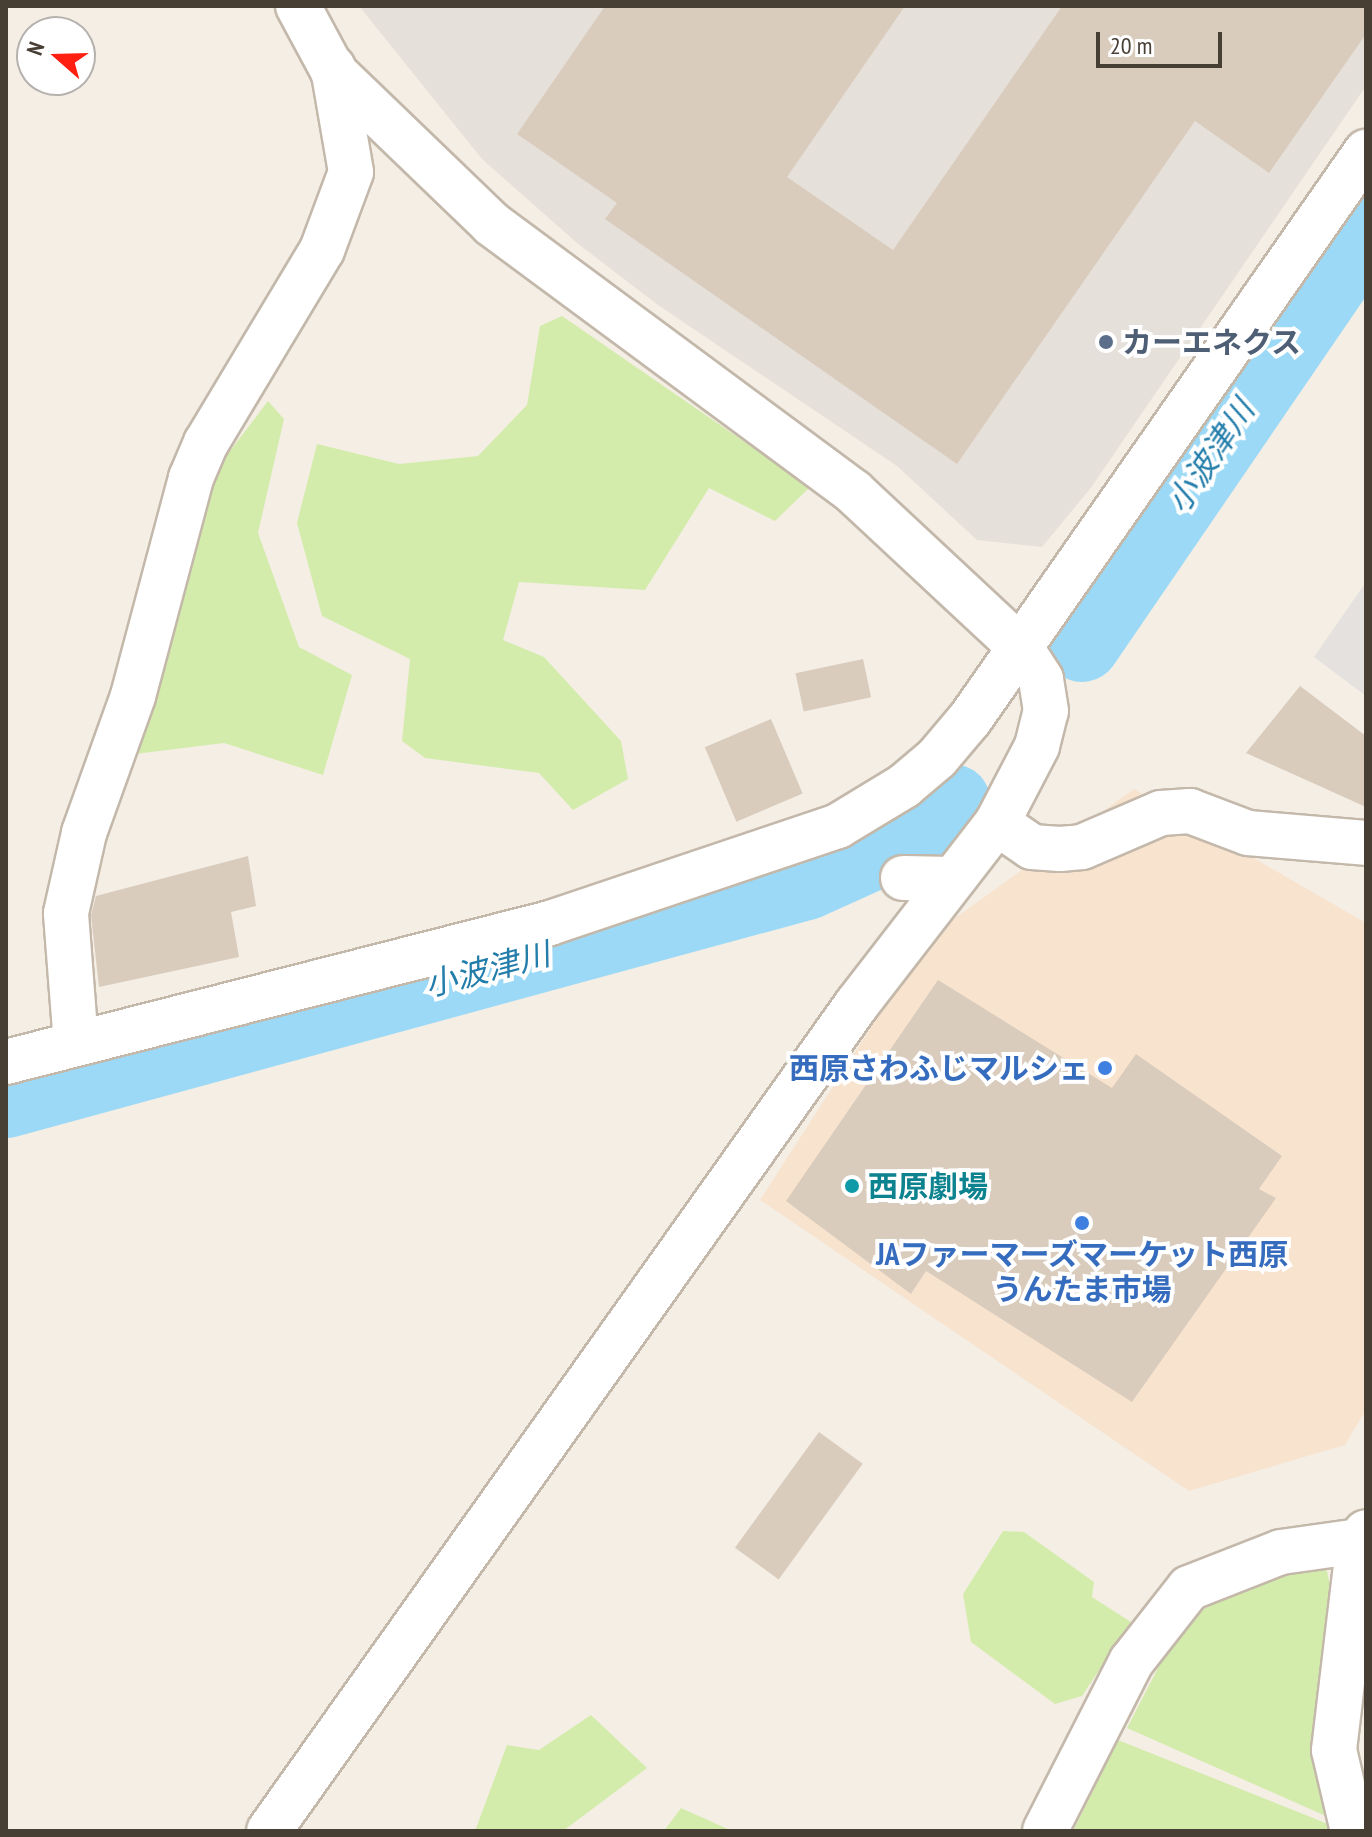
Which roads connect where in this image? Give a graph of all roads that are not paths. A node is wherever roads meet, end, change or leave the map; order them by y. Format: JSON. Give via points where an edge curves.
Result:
{"nodes":[{"id":1,"x":298,"y":6,"type":"edge"},
{"id":2,"x":327,"y":6,"type":"edge"},
{"id":3,"x":333,"y":71,"type":"junction"},
{"id":4,"x":1366,"y":152,"type":"edge"},
{"id":5,"x":1021,"y":648,"type":"junction"},
{"id":6,"x":997,"y":823,"type":"junction"},
{"id":7,"x":1366,"y":843,"type":"edge"},
{"id":8,"x":903,"y":878,"type":"dead end"},
{"id":9,"x":952,"y":879,"type":"junction"},
{"id":10,"x":76,"y":1044,"type":"junction"},
{"id":11,"x":6,"y":1062,"type":"edge"},
{"id":12,"x":1362,"y":1536,"type":"edge"},
{"id":13,"x":269,"y":1831,"type":"edge"},
{"id":14,"x":1045,"y":1831,"type":"edge"},
{"id":15,"x":1353,"y":1831,"type":"edge"}],
"edges":[{"from":1,"to":3,"type":"street"},
{"from":2,"to":3,"type":"street"},
{"from":3,"to":5,"type":"street","via":[[492,224],[854,492]]},
{"from":3,"to":10,"type":"street","via":[[347,125],[351,172],[322,250],[206,443],[191,478],[133,696],[84,833],[66,913]]},
{"from":4,"to":5,"type":"street"},
{"from":5,"to":6,"type":"street","via":[[1041,679],[1046,711],[1037,746]]},
{"from":5,"to":10,"type":"street","via":[[937,758],[904,786],[838,826],[550,923]]},
{"from":6,"to":7,"type":"street","via":[[1032,847],[1060,849],[1082,847],[1161,813],[1190,811],[1248,833]]},
{"from":6,"to":9,"type":"street"},
{"from":8,"to":9,"type":"street"},
{"from":9,"to":13,"type":"street","via":[[857,1004]]},
{"from":10,"to":11,"type":"street"},
{"from":12,"to":14,"type":"street","via":[[1281,1552],[1189,1588],[1131,1662]]},
{"from":12,"to":15,"type":"street","via":[[1334,1750]]}]}
